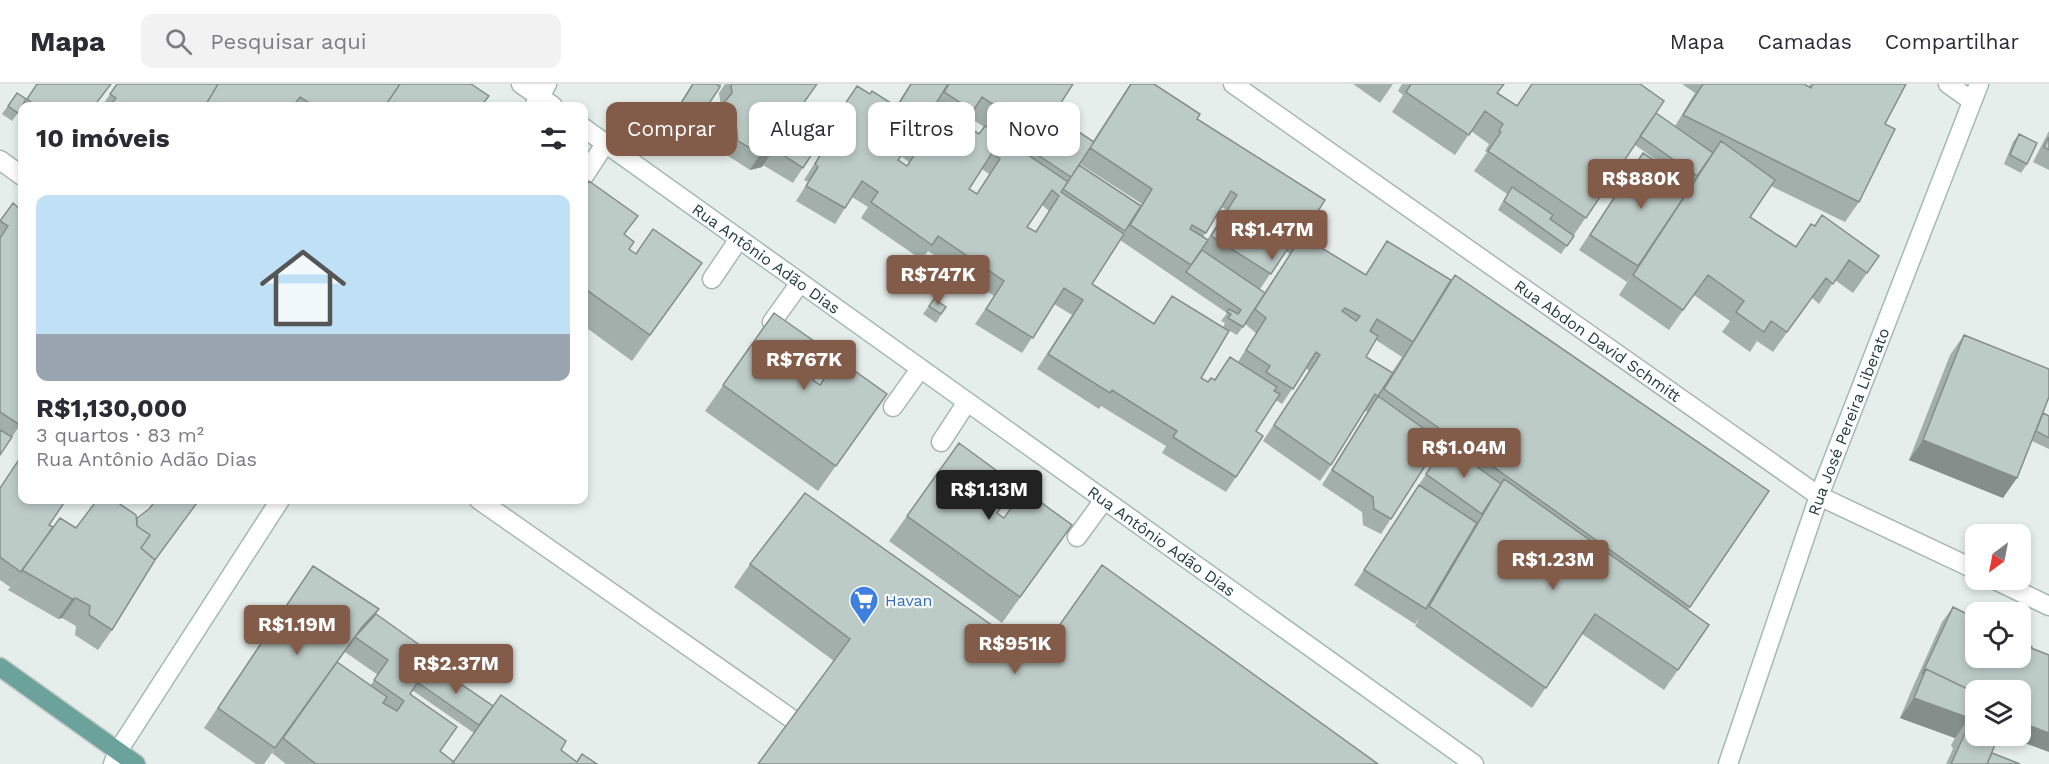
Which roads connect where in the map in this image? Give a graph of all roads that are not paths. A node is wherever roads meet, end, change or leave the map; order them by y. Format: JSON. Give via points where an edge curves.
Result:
{"nodes":[{"id":1,"x":521,"y":84,"type":"edge"},
{"id":2,"x":1233,"y":84,"type":"edge"},
{"id":3,"x":1948,"y":84,"type":"edge"},
{"id":4,"x":1976,"y":92,"type":"edge"},
{"id":5,"x":544,"y":98,"type":"edge"},
{"id":6,"x":588,"y":131,"type":"edge"},
{"id":7,"x":605,"y":144,"type":"junction"},
{"id":8,"x":0,"y":160,"type":"edge"},
{"id":9,"x":588,"y":170,"type":"edge"},
{"id":10,"x":18,"y":173,"type":"edge"},
{"id":11,"x":739,"y":239,"type":"junction"},
{"id":12,"x":712,"y":279,"type":"dead end"},
{"id":13,"x":800,"y":283,"type":"junction"},
{"id":14,"x":772,"y":322,"type":"edge"},
{"id":15,"x":920,"y":369,"type":"junction"},
{"id":16,"x":968,"y":402,"type":"junction"},
{"id":17,"x":893,"y":407,"type":"dead end"},
{"id":18,"x":941,"y":442,"type":"dead end"},
{"id":19,"x":1819,"y":496,"type":"junction"},
{"id":20,"x":1104,"y":500,"type":"junction"},
{"id":21,"x":277,"y":504,"type":"edge"},
{"id":22,"x":485,"y":504,"type":"edge"},
{"id":23,"x":1077,"y":537,"type":"dead end"},
{"id":24,"x":1965,"y":565,"type":"edge"},
{"id":25,"x":2016,"y":590,"type":"edge"},
{"id":26,"x":2049,"y":606,"type":"edge"},
{"id":27,"x":0,"y":666,"type":"edge"},
{"id":28,"x":792,"y":719,"type":"edge"},
{"id":29,"x":116,"y":758,"type":"edge"},
{"id":30,"x":136,"y":764,"type":"edge"},
{"id":31,"x":1474,"y":764,"type":"edge"},
{"id":32,"x":1728,"y":764,"type":"edge"}],
"edges":[{"from":1,"to":5,"type":"main road"},
{"from":2,"to":19,"type":"main road","name":"Rua Abdon David Schmitt"},
{"from":3,"to":4,"type":"main road"},
{"from":4,"to":19,"type":"main road","name":"Rua José Pereira Liberato"},
{"from":6,"to":7,"type":"main road","name":"Rua Antônio Adão Dias"},
{"from":7,"to":9,"type":"main road"},
{"from":7,"to":11,"type":"main road","name":"Rua Antônio Adão Dias"},
{"from":8,"to":10,"type":"main road"},
{"from":11,"to":12,"type":"main road"},
{"from":11,"to":13,"type":"main road","name":"Rua Antônio Adão Dias"},
{"from":13,"to":14,"type":"main road"},
{"from":13,"to":15,"type":"main road","name":"Rua Antônio Adão Dias"},
{"from":15,"to":16,"type":"main road","name":"Rua Antônio Adão Dias"},
{"from":15,"to":17,"type":"main road"},
{"from":16,"to":18,"type":"main road"},
{"from":16,"to":20,"type":"main road","name":"Rua Antônio Adão Dias"},
{"from":19,"to":24,"type":"main road","name":"Rua Abdon David Schmitt"},
{"from":19,"to":32,"type":"main road","name":"Rua José Pereira Liberato"},
{"from":20,"to":23,"type":"main road"},
{"from":20,"to":31,"type":"main road","name":"Rua Antônio Adão Dias"},
{"from":21,"to":29,"type":"main road"},
{"from":22,"to":28,"type":"main road"},
{"from":25,"to":26,"type":"main road"},
{"from":27,"to":29,"type":"main road"},
{"from":29,"to":30,"type":"main road"}]}
